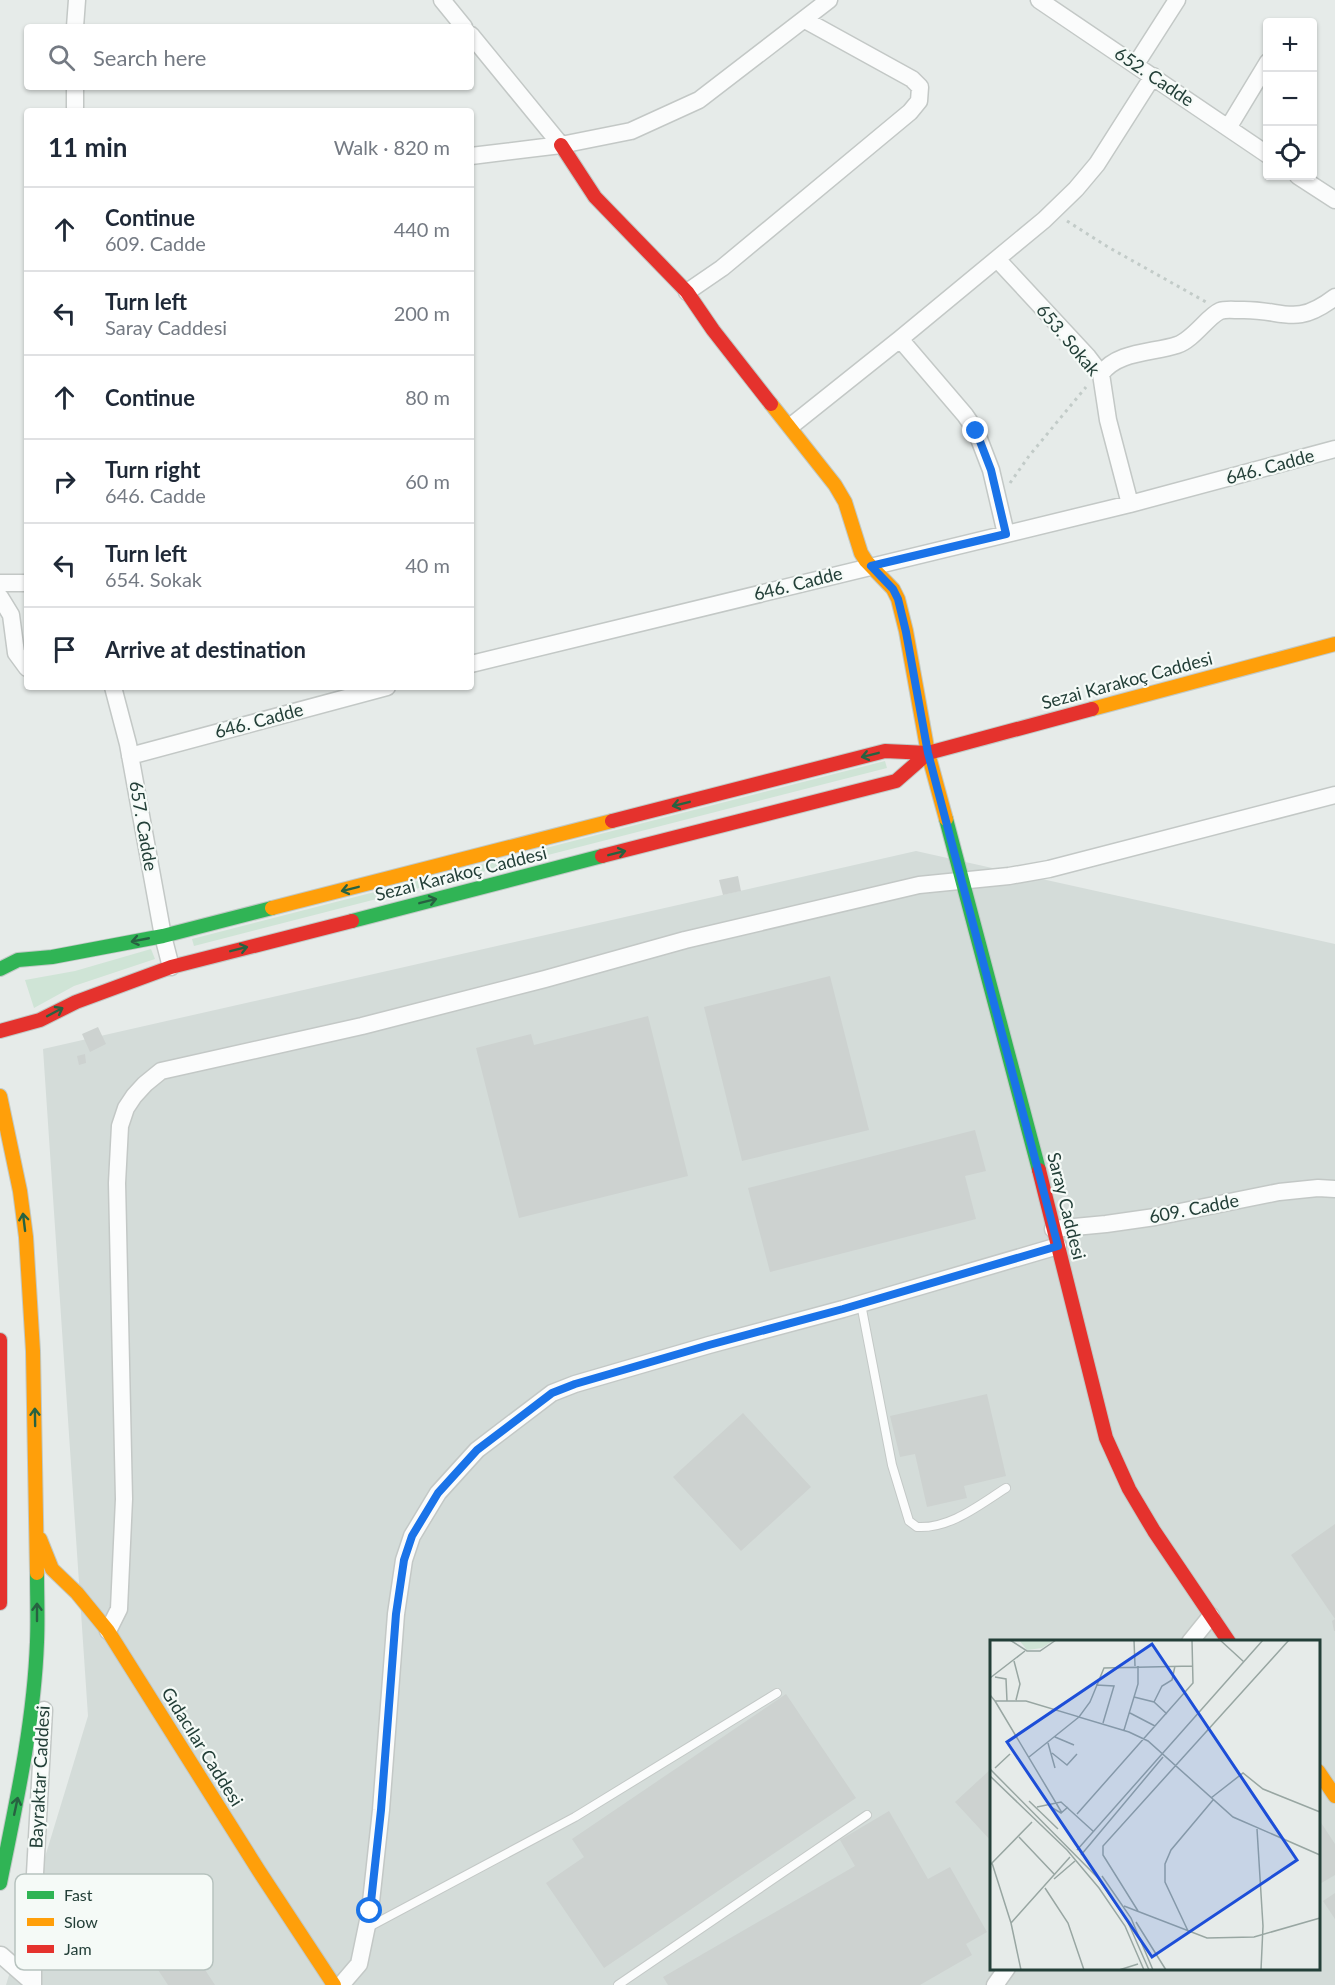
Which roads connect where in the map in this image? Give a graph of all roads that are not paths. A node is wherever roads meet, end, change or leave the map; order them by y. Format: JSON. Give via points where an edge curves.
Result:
{"nodes":[{"id":1,"x":77,"y":0,"type":"edge"},
{"id":2,"x":442,"y":0,"type":"edge"},
{"id":3,"x":829,"y":0,"type":"edge"},
{"id":4,"x":1039,"y":0,"type":"edge"},
{"id":5,"x":1176,"y":0,"type":"edge"},
{"id":6,"x":805,"y":20,"type":"junction"},
{"id":7,"x":75,"y":24,"type":"edge"},
{"id":8,"x":462,"y":24,"type":"edge"},
{"id":9,"x":474,"y":39,"type":"edge"},
{"id":10,"x":1136,"y":64,"type":"junction"},
{"id":11,"x":1263,"y":70,"type":"edge"},
{"id":12,"x":1153,"y":76,"type":"junction"},
{"id":13,"x":75,"y":90,"type":"edge"},
{"id":14,"x":75,"y":108,"type":"edge"},
{"id":15,"x":1228,"y":128,"type":"junction"},
{"id":16,"x":561,"y":145,"type":"junction"},
{"id":17,"x":1263,"y":152,"type":"edge"},
{"id":18,"x":474,"y":156,"type":"edge"},
{"id":19,"x":1304,"y":180,"type":"edge"},
{"id":20,"x":1335,"y":200,"type":"edge"},
{"id":21,"x":997,"y":259,"type":"junction"},
{"id":22,"x":687,"y":292,"type":"junction"},
{"id":23,"x":1335,"y":297,"type":"edge"},
{"id":24,"x":900,"y":339,"type":"junction"},
{"id":25,"x":1101,"y":374,"type":"junction"},
{"id":26,"x":791,"y":426,"type":"junction"},
{"id":27,"x":1335,"y":449,"type":"edge"},
{"id":28,"x":1130,"y":504,"type":"junction"},
{"id":29,"x":1006,"y":534,"type":"junction"},
{"id":30,"x":871,"y":566,"type":"junction"},
{"id":31,"x":0,"y":583,"type":"edge"},
{"id":32,"x":24,"y":583,"type":"edge"},
{"id":33,"x":0,"y":597,"type":"edge"},
{"id":34,"x":1335,"y":644,"type":"edge"},
{"id":35,"x":474,"y":663,"type":"edge"},
{"id":36,"x":24,"y":664,"type":"edge"},
{"id":37,"x":114,"y":690,"type":"edge"},
{"id":38,"x":376,"y":690,"type":"edge"},
{"id":39,"x":928,"y":753,"type":"junction"},
{"id":40,"x":130,"y":756,"type":"junction"},
{"id":41,"x":1335,"y":795,"type":"edge"},
{"id":42,"x":962,"y":881,"type":"junction"},
{"id":43,"x":164,"y":936,"type":"junction"},
{"id":44,"x":171,"y":967,"type":"junction"},
{"id":45,"x":0,"y":969,"type":"edge"},
{"id":46,"x":0,"y":1031,"type":"edge"},
{"id":47,"x":0,"y":1096,"type":"edge"},
{"id":48,"x":1335,"y":1189,"type":"edge"},
{"id":49,"x":1053,"y":1229,"type":"junction"},
{"id":50,"x":1058,"y":1246,"type":"junction"},
{"id":51,"x":861,"y":1304,"type":"junction"},
{"id":52,"x":0,"y":1340,"type":"edge"},
{"id":53,"x":1006,"y":1488,"type":"dead end"},
{"id":54,"x":37,"y":1533,"type":"junction"},
{"id":55,"x":52,"y":1569,"type":"junction"},
{"id":56,"x":0,"y":1603,"type":"edge"},
{"id":57,"x":1211,"y":1616,"type":"junction"},
{"id":58,"x":108,"y":1631,"type":"junction"},
{"id":59,"x":1191,"y":1640,"type":"edge"},
{"id":60,"x":1227,"y":1640,"type":"edge"},
{"id":61,"x":777,"y":1693,"type":"dead end"},
{"id":62,"x":1320,"y":1774,"type":"edge"},
{"id":63,"x":1335,"y":1796,"type":"edge"},
{"id":64,"x":867,"y":1815,"type":"dead end"},
{"id":65,"x":35,"y":1874,"type":"edge"},
{"id":66,"x":0,"y":1884,"type":"edge"},
{"id":67,"x":366,"y":1929,"type":"junction"},
{"id":68,"x":1,"y":1955,"type":"edge"},
{"id":69,"x":15,"y":1968,"type":"edge"},
{"id":70,"x":18,"y":1970,"type":"edge"},
{"id":71,"x":1006,"y":1970,"type":"edge"},
{"id":72,"x":33,"y":1984,"type":"edge"},
{"id":73,"x":334,"y":1985,"type":"edge"},
{"id":74,"x":341,"y":1985,"type":"edge"},
{"id":75,"x":618,"y":1985,"type":"edge"},
{"id":76,"x":995,"y":1985,"type":"edge"}],
"edges":[{"from":1,"to":7,"type":"street"},
{"from":2,"to":8,"type":"street"},
{"from":3,"to":6,"type":"street"},
{"from":4,"to":10,"type":"street","name":"652. Cadde"},
{"from":5,"to":10,"type":"street"},
{"from":6,"to":16,"type":"street","via":[[699,100],[631,131]]},
{"from":6,"to":22,"type":"street","via":[[912,79],[920,87],[919,101],[722,268]]},
{"from":9,"to":16,"type":"street"},
{"from":10,"to":12,"type":"street","name":"652. Cadde"},
{"from":11,"to":15,"type":"street"},
{"from":12,"to":15,"type":"street","name":"652. Cadde"},
{"from":12,"to":21,"type":"street","via":[[1097,164],[1076,189]]},
{"from":13,"to":14,"type":"street"},
{"from":15,"to":17,"type":"street","name":"652. Cadde"},
{"from":16,"to":18,"type":"street"},
{"from":16,"to":22,"type":"main road","name":"Saray Caddesi","via":[[595,197]]},
{"from":19,"to":20,"type":"street"},
{"from":21,"to":24,"type":"street"},
{"from":21,"to":25,"type":"street","name":"653. Sokak"},
{"from":22,"to":26,"type":"main road","name":"Saray Caddesi"},
{"from":23,"to":25,"type":"street","via":[[1308,314],[1291,316],[1256,309],[1220,311],[1179,344],[1126,357],[1106,366]]},
{"from":24,"to":26,"type":"street"},
{"from":24,"to":29,"type":"street","via":[[976,431],[991,470]]},
{"from":25,"to":28,"type":"street","name":"653. Sokak","via":[[1108,420]]},
{"from":26,"to":30,"type":"main road","name":"Saray Caddesi","via":[[840,493],[861,553]]},
{"from":27,"to":28,"type":"street","name":"646. Cadde"},
{"from":28,"to":29,"type":"street","name":"646. Cadde"},
{"from":29,"to":30,"type":"street","name":"646. Cadde"},
{"from":30,"to":35,"type":"street","name":"646. Cadde"},
{"from":30,"to":39,"type":"main road","name":"Saray Caddesi","via":[[898,599]]},
{"from":31,"to":32,"type":"street"},
{"from":33,"to":36,"type":"street","via":[[11,615],[16,653]]},
{"from":34,"to":39,"type":"main road","name":"Sezai Karakoç Caddesi"},
{"from":37,"to":40,"type":"street","name":"657. Cadde"},
{"from":38,"to":40,"type":"street","name":"646. Cadde"},
{"from":39,"to":42,"type":"main road","name":"Saray Caddesi"},
{"from":39,"to":43,"type":"main road","name":"Sezai Karakoç Caddesi","one_way":true,"via":[[885,751]]},
{"from":44,"to":39,"type":"main road","name":"Sezai Karakoç Caddesi","one_way":true,"via":[[896,781]]},
{"from":40,"to":43,"type":"street","name":"657. Cadde"},
{"from":41,"to":42,"type":"street","via":[[1049,868]]},
{"from":42,"to":49,"type":"main road","name":"Saray Caddesi"},
{"from":42,"to":58,"type":"street","via":[[919,885],[685,940],[372,1023],[161,1071],[145,1084],[126,1108],[120,1126],[117,1183],[124,1499],[119,1609]]},
{"from":43,"to":44,"type":"street","name":"657. Cadde"},
{"from":43,"to":45,"type":"main road","name":"Sezai Karakoç Caddesi","one_way":true,"via":[[18,960]]},
{"from":46,"to":44,"type":"main road","name":"Sezai Karakoç Caddesi","one_way":true,"via":[[40,1020],[76,1002]]},
{"from":54,"to":47,"type":"main road","one_way":true,"via":[[26,1237]]},
{"from":48,"to":49,"type":"street","name":"609. Cadde","via":[[1279,1192],[1155,1217]]},
{"from":49,"to":50,"type":"main road","name":"Saray Caddesi"},
{"from":50,"to":51,"type":"street"},
{"from":50,"to":57,"type":"main road","name":"Saray Caddesi","via":[[1106,1438],[1129,1489]]},
{"from":51,"to":53,"type":"lane","via":[[892,1465],[909,1521],[917,1527],[939,1525],[962,1516]]},
{"from":51,"to":67,"type":"street","via":[[609,1373],[552,1393],[477,1450],[438,1493],[412,1536],[399,1579],[381,1810]]},
{"from":52,"to":56,"type":"main road"},
{"from":54,"to":55,"type":"main road","name":"Gıdacılar Caddesi"},
{"from":66,"to":54,"type":"main road","one_way":true,"via":[[28,1734],[37,1643]]},
{"from":55,"to":58,"type":"main road","name":"Gıdacılar Caddesi"},
{"from":55,"to":65,"type":"street","name":"Bayraktar Caddesi"},
{"from":57,"to":59,"type":"street"},
{"from":57,"to":60,"type":"main road","name":"Saray Caddesi"},
{"from":58,"to":73,"type":"main road","name":"Gıdacılar Caddesi"},
{"from":61,"to":67,"type":"lane","via":[[575,1816]]},
{"from":62,"to":63,"type":"main road"},
{"from":64,"to":75,"type":"lane"},
{"from":67,"to":74,"type":"street","via":[[359,1964]]},
{"from":68,"to":69,"type":"street"},
{"from":70,"to":72,"type":"street"},
{"from":71,"to":76,"type":"street"}]}
